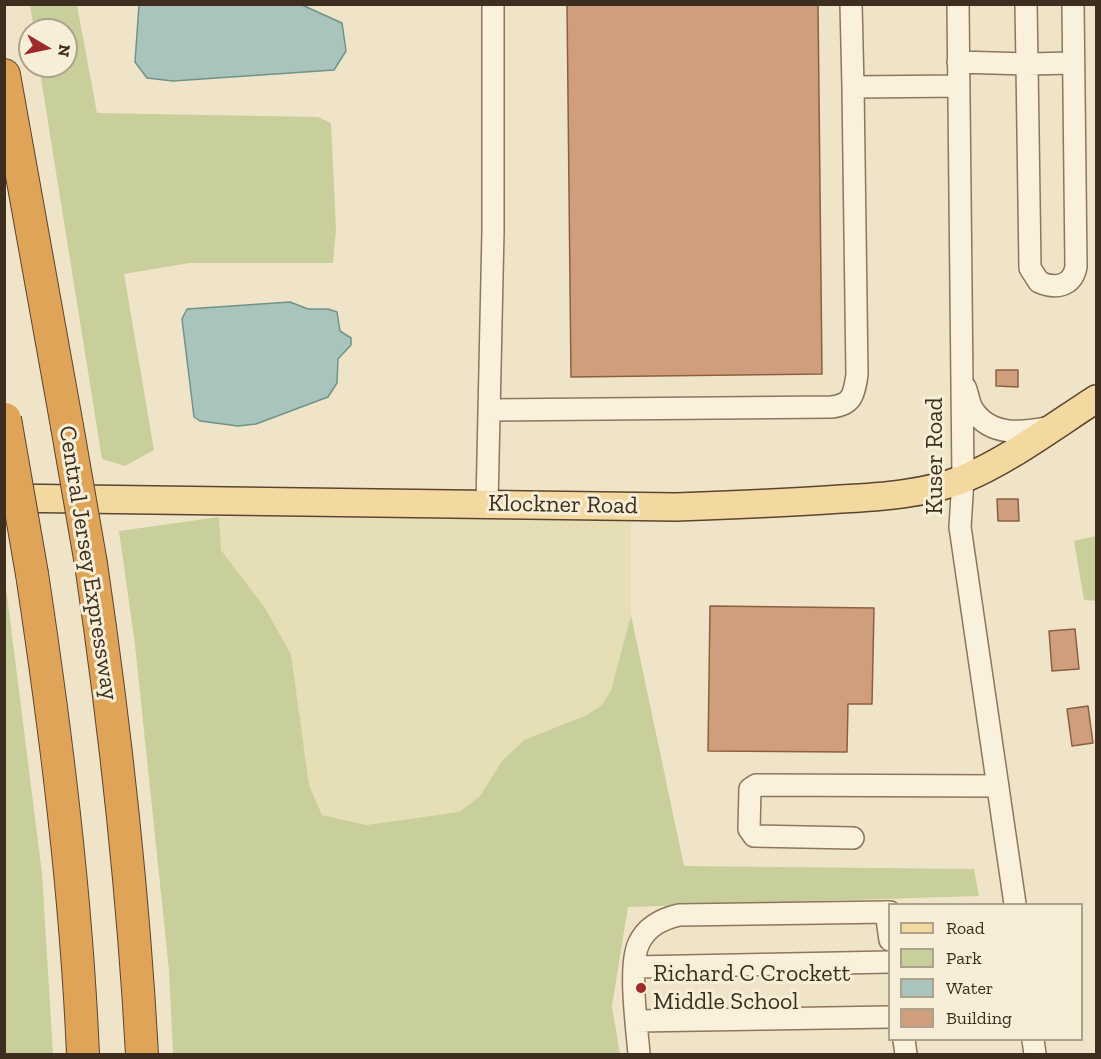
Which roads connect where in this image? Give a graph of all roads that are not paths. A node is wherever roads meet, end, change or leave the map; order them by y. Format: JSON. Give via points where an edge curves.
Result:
{"nodes":[{"id":1,"x":493,"y":4,"type":"edge"},
{"id":2,"x":851,"y":4,"type":"edge"},
{"id":3,"x":958,"y":4,"type":"edge"},
{"id":4,"x":1026,"y":4,"type":"edge"},
{"id":5,"x":1073,"y":4,"type":"edge"},
{"id":6,"x":958,"y":62,"type":"junction"},
{"id":7,"x":1073,"y":63,"type":"junction"},
{"id":8,"x":1027,"y":64,"type":"junction"},
{"id":9,"x":4,"y":75,"type":"edge"},
{"id":10,"x":959,"y":86,"type":"junction"},
{"id":11,"x":853,"y":87,"type":"junction"},
{"id":12,"x":960,"y":371,"type":"junction"},
{"id":13,"x":1096,"y":399,"type":"edge"},
{"id":14,"x":490,"y":410,"type":"junction"},
{"id":15,"x":5,"y":418,"type":"edge"},
{"id":16,"x":1054,"y":426,"type":"junction"},
{"id":17,"x":963,"y":479,"type":"junction"},
{"id":18,"x":4,"y":498,"type":"edge"},
{"id":19,"x":487,"y":504,"type":"junction"},
{"id":20,"x":998,"y":786,"type":"junction"},
{"id":21,"x":853,"y":838,"type":"dead end"},
{"id":22,"x":1010,"y":903,"type":"edge"},
{"id":23,"x":887,"y":912,"type":"edge"},
{"id":24,"x":888,"y":962,"type":"edge"},
{"id":25,"x":634,"y":967,"type":"junction"},
{"id":26,"x":888,"y":1017,"type":"edge"},
{"id":27,"x":637,"y":1021,"type":"junction"},
{"id":28,"x":83,"y":1054,"type":"edge"},
{"id":29,"x":142,"y":1054,"type":"edge"},
{"id":30,"x":639,"y":1054,"type":"edge"}],
"edges":[{"from":1,"to":14,"type":"street"},
{"from":2,"to":11,"type":"street"},
{"from":3,"to":6,"type":"street","name":"Kuser Road"},
{"from":4,"to":8,"type":"street"},
{"from":5,"to":7,"type":"street"},
{"from":6,"to":8,"type":"street"},
{"from":6,"to":10,"type":"street","name":"Kuser Road"},
{"from":7,"to":8,"type":"street"},
{"from":7,"to":8,"type":"street","via":[[1076,267],[1071,281],[1054,286],[1039,282],[1030,268]]},
{"from":9,"to":29,"type":"highway","name":"Central Jersey Expressway","bridge":true,"via":[[91,564],[124,819]]},
{"from":10,"to":11,"type":"street"},
{"from":10,"to":12,"type":"street","name":"Kuser Road"},
{"from":11,"to":14,"type":"street","via":[[857,375],[850,400],[831,407]]},
{"from":12,"to":16,"type":"street","via":[[972,409],[987,425],[1027,432]]},
{"from":12,"to":17,"type":"street","name":"Kuser Road"},
{"from":13,"to":16,"type":"main road","name":"Klockner Road"},
{"from":14,"to":19,"type":"street"},
{"from":15,"to":28,"type":"highway","bridge":true,"via":[[33,574],[66,826]]},
{"from":16,"to":17,"type":"main road","name":"Klockner Road"},
{"from":17,"to":19,"type":"main road","name":"Klockner Road","via":[[885,496],[777,504]]},
{"from":17,"to":20,"type":"street","name":"Kuser Road","via":[[960,527]]},
{"from":18,"to":19,"type":"main road","name":"Klockner Road"},
{"from":20,"to":21,"type":"street","via":[[756,785],[750,789],[749,829],[754,836]]},
{"from":20,"to":22,"type":"street","name":"Kuser Road"},
{"from":23,"to":25,"type":"street","via":[[679,915],[650,928],[638,944]]},
{"from":24,"to":25,"type":"street"},
{"from":25,"to":27,"type":"street"},
{"from":26,"to":27,"type":"street"},
{"from":27,"to":30,"type":"street"}]}
